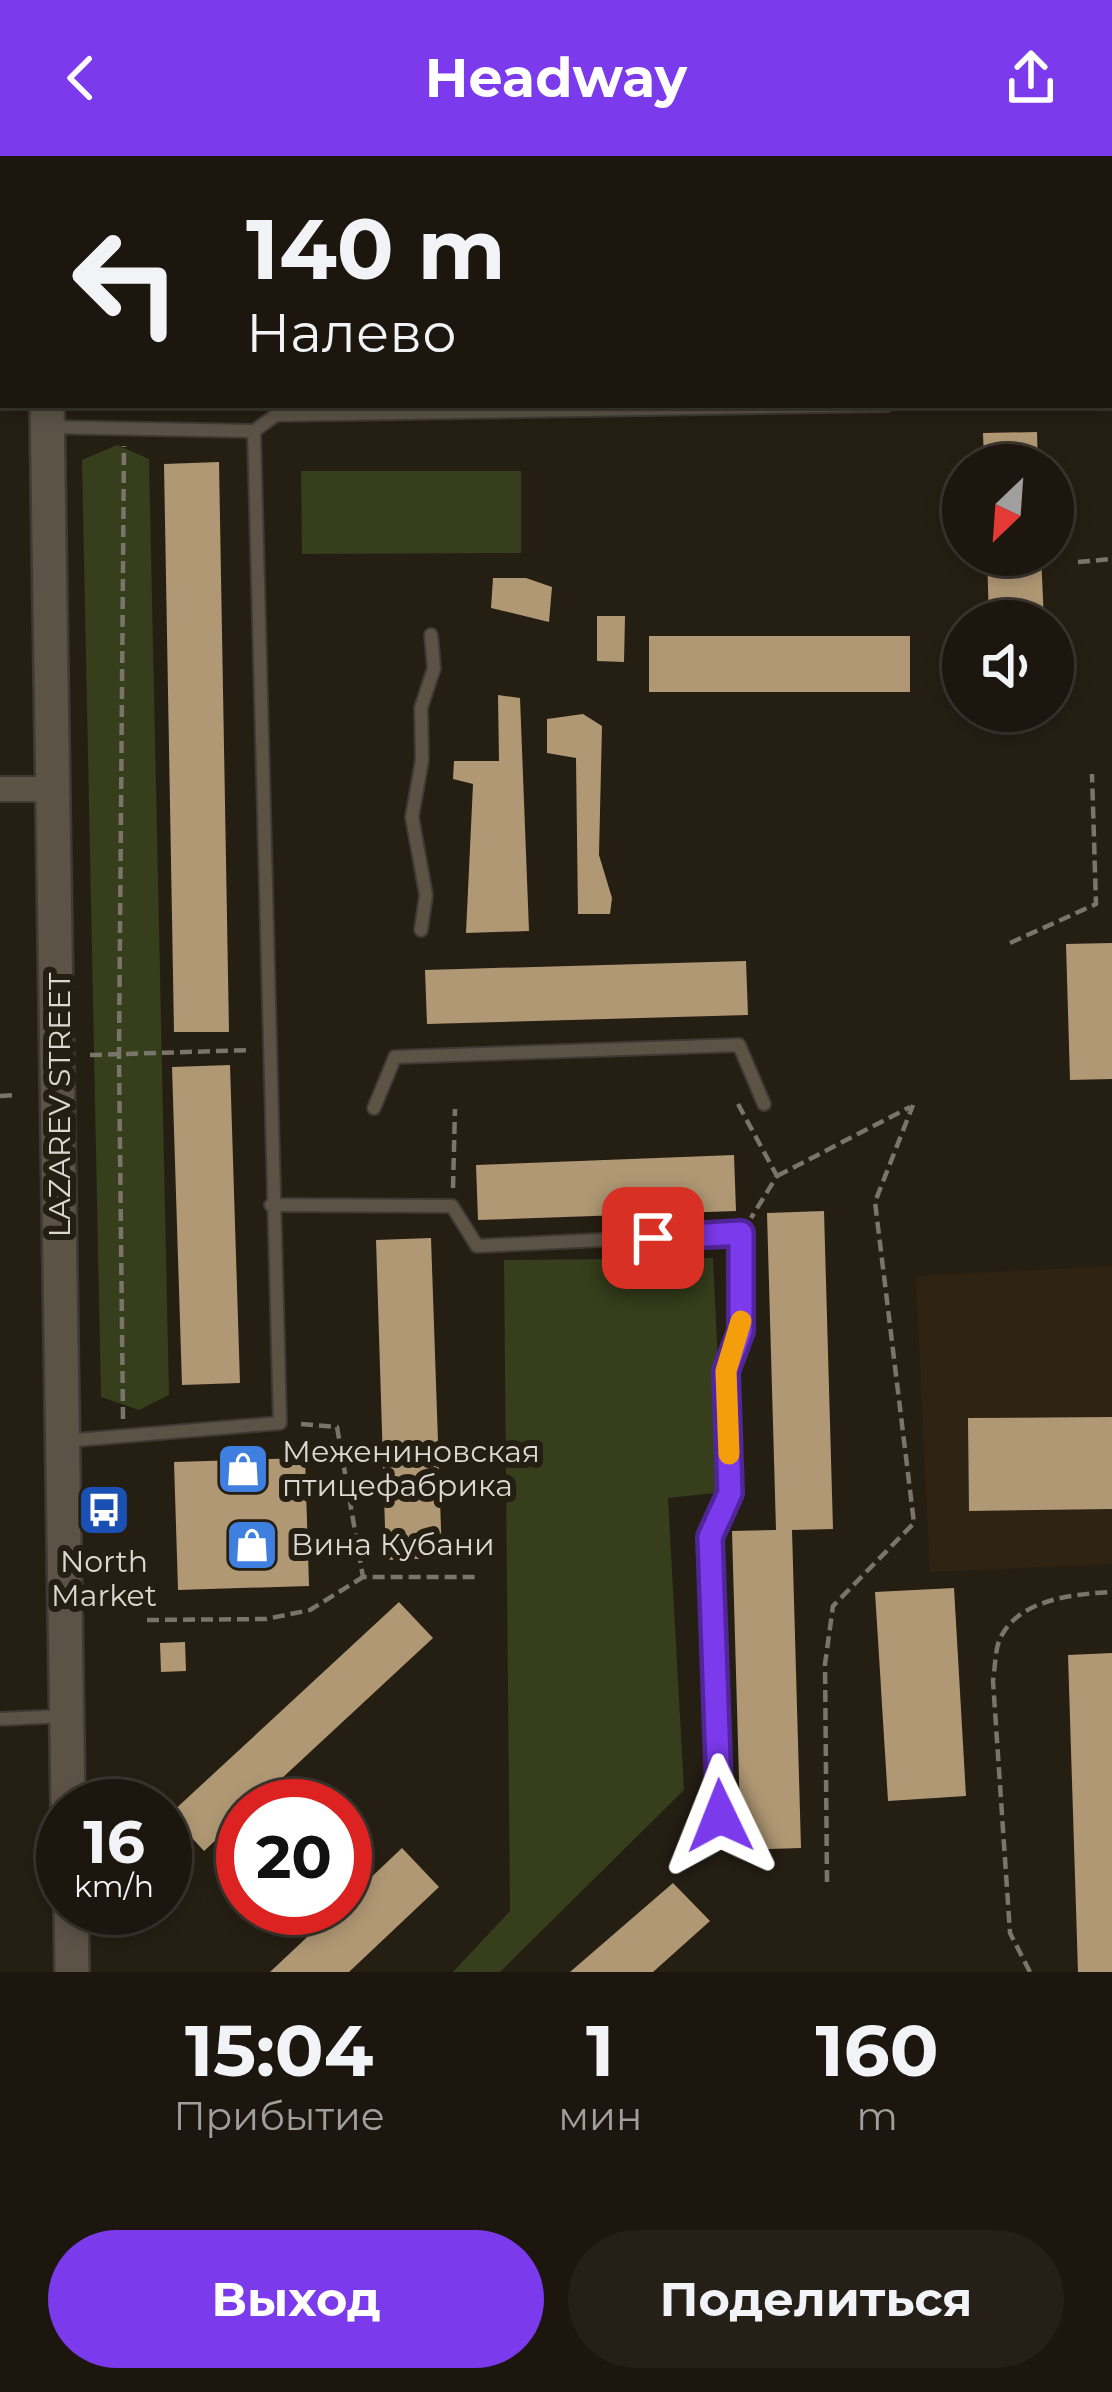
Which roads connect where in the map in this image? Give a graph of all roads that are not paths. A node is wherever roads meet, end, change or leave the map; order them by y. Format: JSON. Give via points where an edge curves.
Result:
{"nodes":[{"id":1,"x":704,"y":408,"type":"edge"},
{"id":2,"x":48,"y":416,"type":"edge"},
{"id":3,"x":254,"y":431,"type":"junction"},
{"id":4,"x":431,"y":635,"type":"dead end"},
{"id":5,"x":0,"y":789,"type":"edge"},
{"id":6,"x":55,"y":789,"type":"junction"},
{"id":7,"x":422,"y":930,"type":"dead end"},
{"id":8,"x":764,"y":1104,"type":"dead end"},
{"id":9,"x":374,"y":1108,"type":"dead end"},
{"id":10,"x":271,"y":1204,"type":"junction"},
{"id":11,"x":63,"y":1441,"type":"junction"},
{"id":12,"x":66,"y":1716,"type":"junction"},
{"id":13,"x":0,"y":1720,"type":"edge"},
{"id":14,"x":67,"y":1779,"type":"edge"},
{"id":15,"x":690,"y":1835,"type":"dead end"},
{"id":16,"x":71,"y":1935,"type":"edge"},
{"id":17,"x":72,"y":1972,"type":"edge"}],
"edges":[{"from":1,"to":3,"type":"lane","via":[[276,415]]},
{"from":2,"to":3,"type":"lane","via":[[124,429]]},
{"from":2,"to":6,"type":"street","name":"LAZAREV STREET"},
{"from":3,"to":10,"type":"lane"},
{"from":4,"to":7,"type":"lane","via":[[434,668],[422,708],[412,817],[426,895]]},
{"from":5,"to":6,"type":"street"},
{"from":6,"to":11,"type":"street","name":"LAZAREV STREET"},
{"from":8,"to":9,"type":"lane","via":[[739,1045],[395,1057]]},
{"from":10,"to":11,"type":"lane","via":[[280,1423]]},
{"from":10,"to":15,"type":"lane","via":[[452,1206],[477,1246],[741,1233],[741,1331],[726,1371],[730,1493],[710,1537],[720,1816]]},
{"from":11,"to":12,"type":"street","name":"LAZAREV STREET"},
{"from":12,"to":13,"type":"lane"},
{"from":12,"to":14,"type":"street","name":"LAZAREV STREET"},
{"from":16,"to":17,"type":"street"}]}
